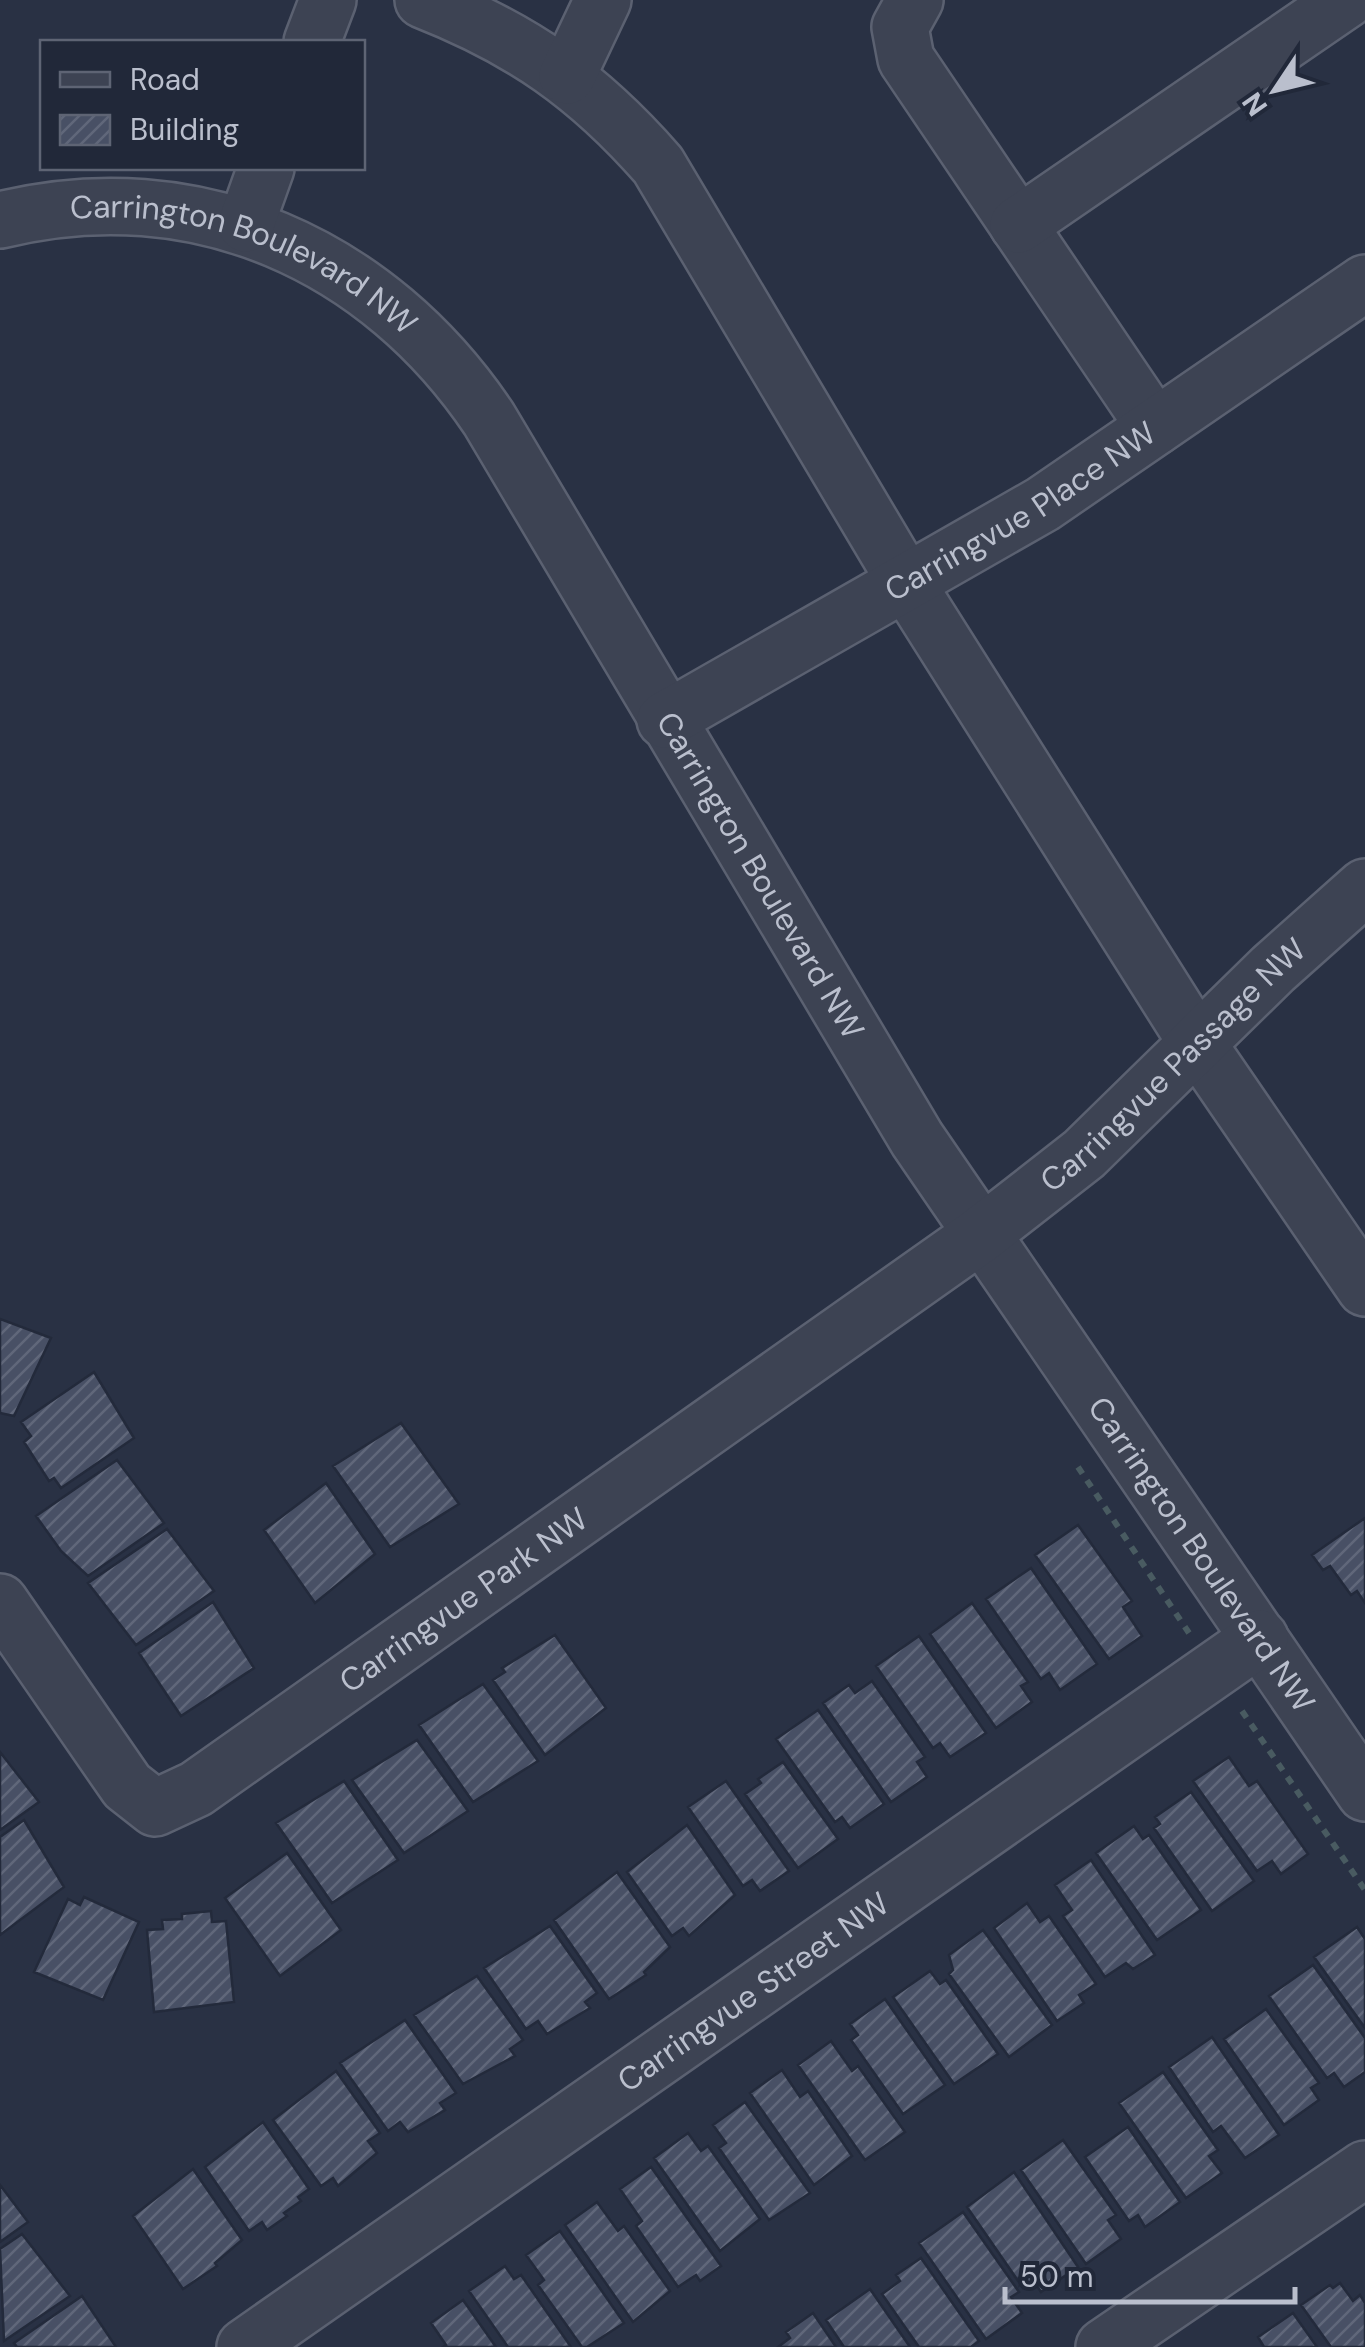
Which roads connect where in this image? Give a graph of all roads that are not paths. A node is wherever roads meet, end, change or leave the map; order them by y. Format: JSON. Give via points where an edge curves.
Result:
{"nodes":[{"id":1,"x":328,"y":0,"type":"edge"},
{"id":2,"x":423,"y":0,"type":"edge"},
{"id":3,"x":603,"y":0,"type":"edge"},
{"id":4,"x":914,"y":0,"type":"edge"},
{"id":5,"x":1346,"y":0,"type":"edge"},
{"id":6,"x":313,"y":40,"type":"edge"},
{"id":7,"x":567,"y":76,"type":"junction"},
{"id":8,"x":265,"y":170,"type":"edge"},
{"id":9,"x":0,"y":220,"type":"edge"},
{"id":10,"x":246,"y":224,"type":"junction"},
{"id":11,"x":1018,"y":225,"type":"junction"},
{"id":12,"x":1365,"y":283,"type":"edge"},
{"id":13,"x":1155,"y":427,"type":"junction"},
{"id":14,"x":907,"y":584,"type":"junction"},
{"id":15,"x":665,"y":720,"type":"junction"},
{"id":16,"x":1365,"y":886,"type":"edge"},
{"id":17,"x":1197,"y":1044,"type":"junction"},
{"id":18,"x":980,"y":1236,"type":"junction"},
{"id":19,"x":1365,"y":1288,"type":"edge"},
{"id":20,"x":0,"y":1602,"type":"edge"},
{"id":21,"x":1260,"y":1638,"type":"junction"},
{"id":22,"x":1365,"y":1793,"type":"edge"},
{"id":23,"x":1365,"y":2168,"type":"edge"},
{"id":24,"x":245,"y":2347,"type":"edge"},
{"id":25,"x":1104,"y":2347,"type":"edge"}],
"edges":[{"from":1,"to":6,"type":"street"},
{"from":2,"to":7,"type":"street","via":[[484,24]]},
{"from":3,"to":7,"type":"street"},
{"from":4,"to":11,"type":"street","via":[[900,27],[906,59]]},
{"from":5,"to":11,"type":"street"},
{"from":7,"to":14,"type":"street","via":[[612,112],[658,165]]},
{"from":8,"to":10,"type":"street"},
{"from":9,"to":10,"type":"street","name":"Carrington Boulevard NW","via":[[133,206]]},
{"from":10,"to":15,"type":"street","name":"Carrington Boulevard NW","via":[[336,269],[444,358],[489,418]]},
{"from":11,"to":13,"type":"street"},
{"from":12,"to":13,"type":"street","name":"Carringvue Place NW"},
{"from":13,"to":14,"type":"street","name":"Carringvue Place NW","via":[[1043,504]]},
{"from":14,"to":15,"type":"street","name":"Carringvue Place NW"},
{"from":14,"to":17,"type":"street"},
{"from":15,"to":18,"type":"street","name":"Carrington Boulevard NW"},
{"from":16,"to":17,"type":"street","name":"Carringvue Passage NW"},
{"from":17,"to":18,"type":"street","name":"Carringvue Passage NW","via":[[1084,1154]]},
{"from":17,"to":19,"type":"street"},
{"from":18,"to":20,"type":"street","name":"Carringvue Park NW","via":[[196,1789],[154,1808],[127,1786]]},
{"from":18,"to":21,"type":"street","name":"Carrington Boulevard NW"},
{"from":21,"to":22,"type":"street","name":"Carrington Boulevard NW"},
{"from":21,"to":24,"type":"street","name":"Carringvue Street NW"},
{"from":23,"to":25,"type":"street"}]}
